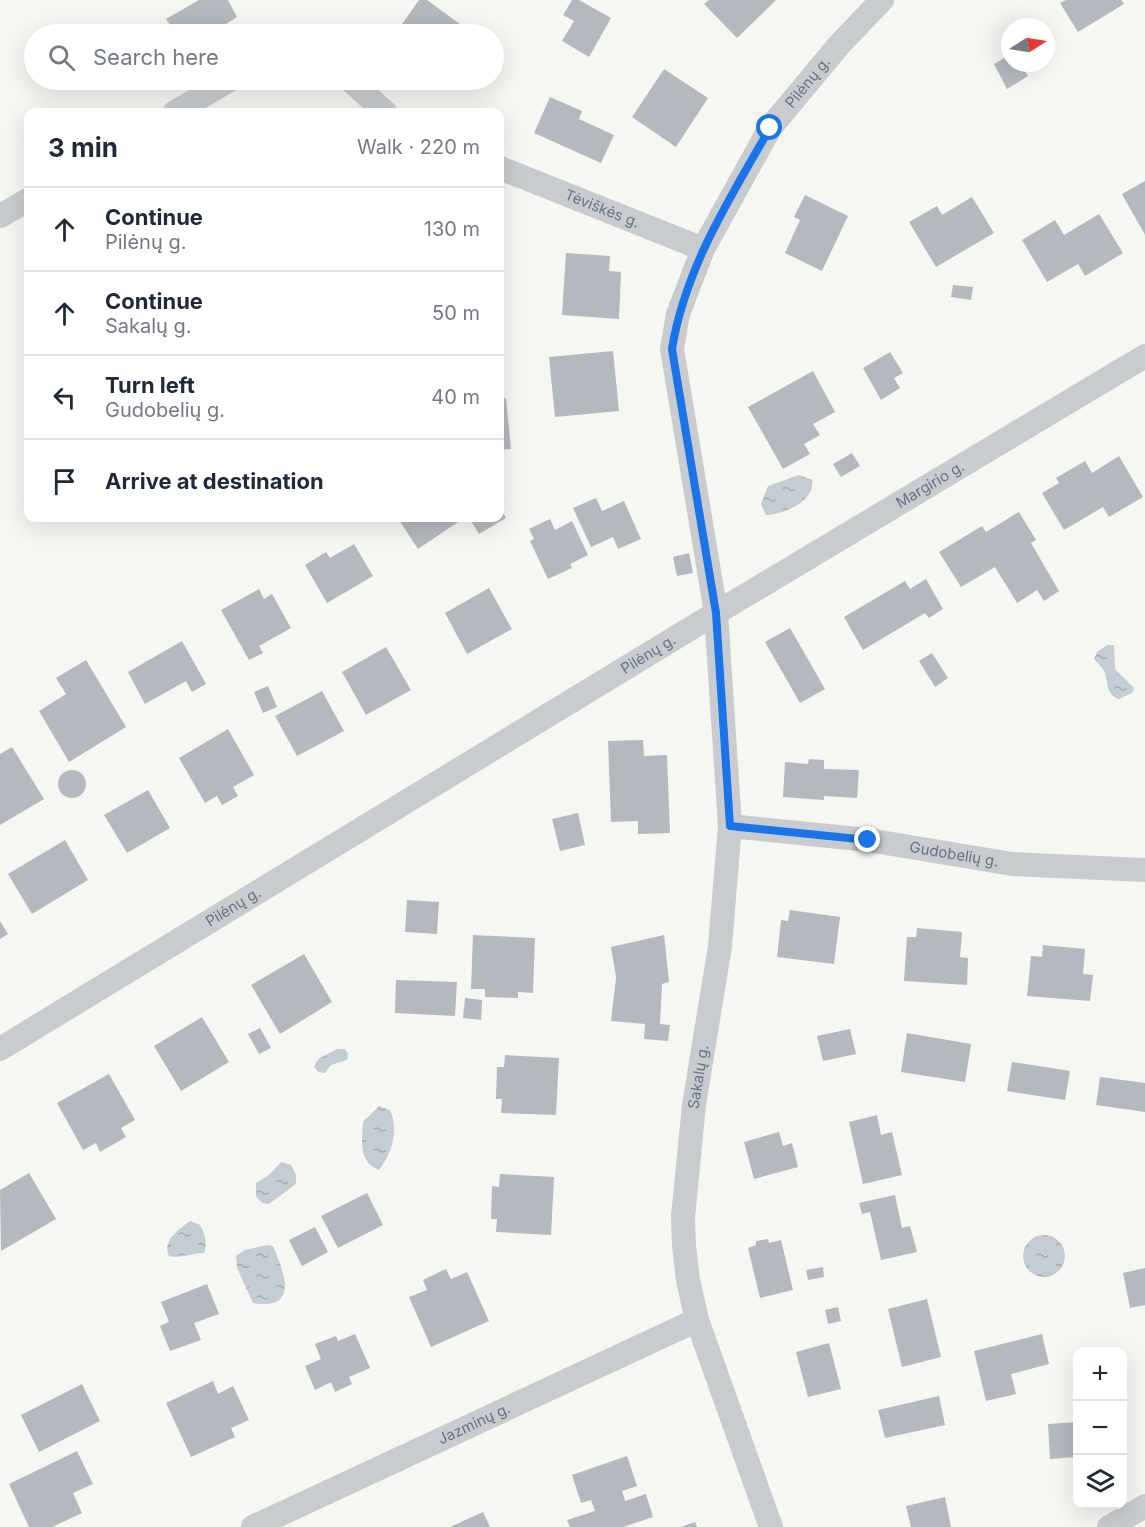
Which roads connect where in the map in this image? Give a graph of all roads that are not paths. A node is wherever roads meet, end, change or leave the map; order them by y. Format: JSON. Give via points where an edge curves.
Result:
{"nodes":[{"id":1,"x":882,"y":0,"type":"edge"},
{"id":2,"x":213,"y":90,"type":"edge"},
{"id":3,"x":361,"y":90,"type":"edge"},
{"id":4,"x":182,"y":108,"type":"edge"},
{"id":5,"x":381,"y":108,"type":"edge"},
{"id":6,"x":504,"y":170,"type":"edge"},
{"id":7,"x":24,"y":202,"type":"edge"},
{"id":8,"x":0,"y":216,"type":"edge"},
{"id":9,"x":703,"y":249,"type":"junction"},
{"id":10,"x":1145,"y":356,"type":"edge"},
{"id":11,"x":716,"y":613,"type":"junction"},
{"id":12,"x":730,"y":826,"type":"junction"},
{"id":13,"x":1145,"y":870,"type":"edge"},
{"id":14,"x":0,"y":1049,"type":"edge"},
{"id":15,"x":698,"y":1320,"type":"junction"},
{"id":16,"x":1145,"y":1506,"type":"edge"},
{"id":17,"x":253,"y":1527,"type":"edge"},
{"id":18,"x":771,"y":1527,"type":"edge"},
{"id":19,"x":1109,"y":1527,"type":"edge"}],
"edges":[{"from":1,"to":9,"type":"street","name":"Pilėnų g.","via":[[770,128]]},
{"from":2,"to":4,"type":"street"},
{"from":3,"to":5,"type":"street"},
{"from":6,"to":9,"type":"street","name":"Tėviškės g."},
{"from":7,"to":8,"type":"street"},
{"from":9,"to":11,"type":"street","name":"Pilėnų g.","via":[[678,314],[672,349]]},
{"from":10,"to":11,"type":"street","name":"Margirio g."},
{"from":11,"to":12,"type":"street","name":"Sakalų g."},
{"from":11,"to":14,"type":"street","name":"Pilėnų g."},
{"from":12,"to":13,"type":"street","name":"Gudobelių g.","via":[[868,840],[1012,864]]},
{"from":12,"to":15,"type":"street","name":"Sakalų g.","via":[[720,946],[694,1105],[683,1217],[688,1280]]},
{"from":15,"to":17,"type":"street","name":"Jazminų g."},
{"from":15,"to":18,"type":"street","name":"Sakalų g."},
{"from":16,"to":19,"type":"street"}]}
